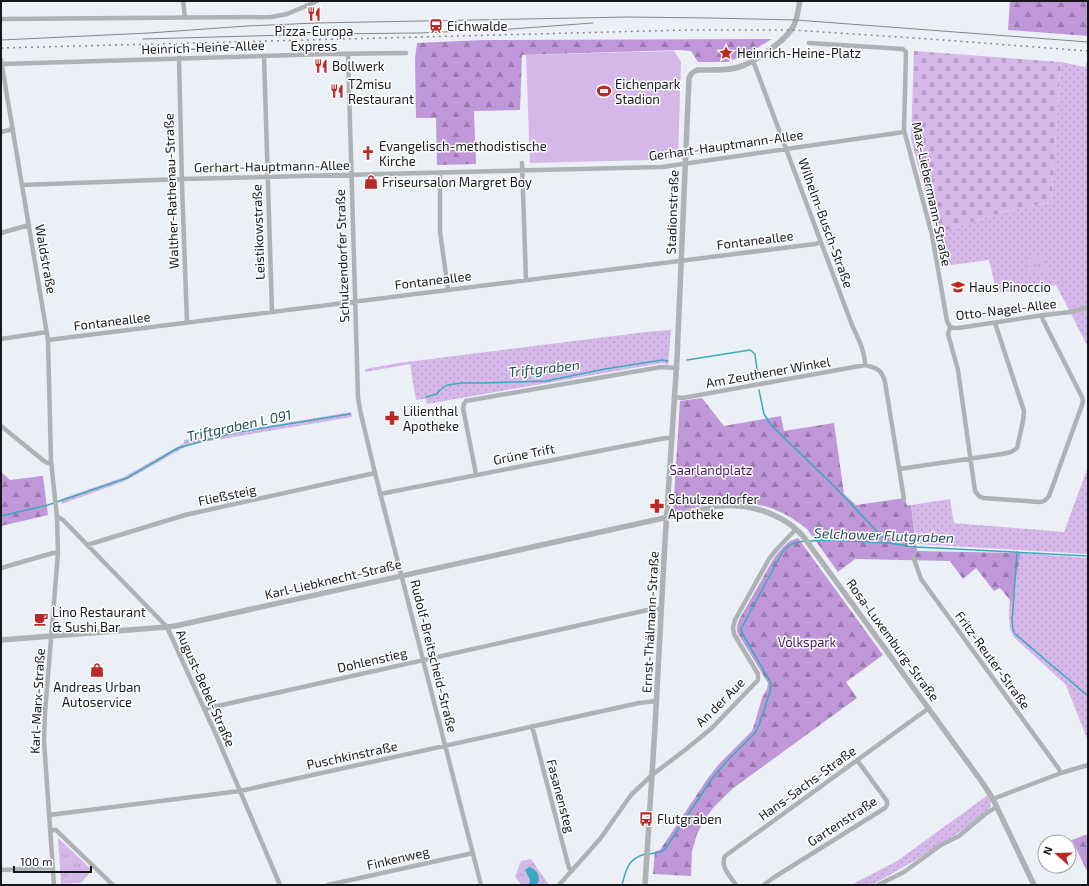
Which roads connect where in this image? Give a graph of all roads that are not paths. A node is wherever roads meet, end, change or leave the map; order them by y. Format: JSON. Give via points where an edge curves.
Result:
{"nodes":[{"id":1,"x":183,"y":1,"type":"edge"},
{"id":2,"x":317,"y":1,"type":"edge"},
{"id":3,"x":800,"y":1,"type":"edge"},
{"id":4,"x":185,"y":17,"type":"junction"},
{"id":5,"x":1,"y":19,"type":"edge"},
{"id":6,"x":810,"y":43,"type":"dead end"},
{"id":7,"x":406,"y":53,"type":"dead end"},
{"id":8,"x":348,"y":54,"type":"junction"},
{"id":9,"x":264,"y":56,"type":"junction"},
{"id":10,"x":179,"y":58,"type":"junction"},
{"id":11,"x":1,"y":62,"type":"edge"},
{"id":12,"x":753,"y":62,"type":"junction"},
{"id":13,"x":13,"y":129,"type":"junction"},
{"id":14,"x":1,"y":132,"type":"edge"},
{"id":15,"x":904,"y":132,"type":"junction"},
{"id":16,"x":786,"y":149,"type":"junction"},
{"id":17,"x":522,"y":163,"type":"dead end"},
{"id":18,"x":685,"y":164,"type":"junction"},
{"id":19,"x":522,"y":170,"type":"junction"},
{"id":20,"x":440,"y":173,"type":"junction"},
{"id":21,"x":351,"y":176,"type":"junction"},
{"id":22,"x":267,"y":178,"type":"junction"},
{"id":23,"x":182,"y":179,"type":"junction"},
{"id":24,"x":22,"y":185,"type":"junction"},
{"id":25,"x":29,"y":225,"type":"junction"},
{"id":26,"x":1,"y":233,"type":"edge"},
{"id":27,"x":821,"y":242,"type":"junction"},
{"id":28,"x":681,"y":260,"type":"junction"},
{"id":29,"x":526,"y":280,"type":"junction"},
{"id":30,"x":448,"y":290,"type":"junction"},
{"id":31,"x":354,"y":301,"type":"junction"},
{"id":32,"x":1088,"y":307,"type":"edge"},
{"id":33,"x":272,"y":312,"type":"junction"},
{"id":34,"x":1042,"y":316,"type":"junction"},
{"id":35,"x":187,"y":322,"type":"junction"},
{"id":36,"x":995,"y":323,"type":"junction"},
{"id":37,"x":950,"y":327,"type":"junction"},
{"id":38,"x":47,"y":332,"type":"junction"},
{"id":39,"x":1,"y":339,"type":"edge"},
{"id":40,"x":48,"y":340,"type":"junction"},
{"id":41,"x":677,"y":359,"type":"joint"},
{"id":42,"x":865,"y":365,"type":"junction"},
{"id":43,"x":677,"y":368,"type":"junction"},
{"id":44,"x":675,"y":397,"type":"junction"},
{"id":45,"x":360,"y":409,"type":"joint"},
{"id":46,"x":1,"y":426,"type":"edge"},
{"id":47,"x":672,"y":438,"type":"junction"},
{"id":48,"x":971,"y":459,"type":"junction"},
{"id":49,"x":51,"y":463,"type":"junction"},
{"id":50,"x":899,"y":469,"type":"junction"},
{"id":51,"x":375,"y":473,"type":"junction"},
{"id":52,"x":476,"y":474,"type":"junction"},
{"id":53,"x":380,"y":494,"type":"junction"},
{"id":54,"x":904,"y":500,"type":"dead end"},
{"id":55,"x":57,"y":517,"type":"junction"},
{"id":56,"x":667,"y":517,"type":"junction"},
{"id":57,"x":796,"y":529,"type":"junction"},
{"id":58,"x":87,"y":545,"type":"junction"},
{"id":59,"x":58,"y":552,"type":"junction"},
{"id":60,"x":913,"y":556,"type":"dead end"},
{"id":61,"x":1,"y":568,"type":"edge"},
{"id":62,"x":402,"y":575,"type":"junction"},
{"id":63,"x":662,"y":609,"type":"junction"},
{"id":64,"x":167,"y":627,"type":"junction"},
{"id":65,"x":51,"y":636,"type":"junction"},
{"id":66,"x":1,"y":640,"type":"edge"},
{"id":67,"x":424,"y":660,"type":"junction"},
{"id":68,"x":657,"y":701,"type":"junction"},
{"id":69,"x":929,"y":708,"type":"junction"},
{"id":70,"x":204,"y":709,"type":"junction"},
{"id":71,"x":532,"y":726,"type":"junction"},
{"id":72,"x":445,"y":746,"type":"junction"},
{"id":73,"x":857,"y":760,"type":"junction"},
{"id":74,"x":1088,"y":765,"type":"edge"},
{"id":75,"x":1061,"y":773,"type":"junction"},
{"id":76,"x":652,"y":775,"type":"junction"},
{"id":77,"x":240,"y":791,"type":"junction"},
{"id":78,"x":993,"y":799,"type":"junction"},
{"id":79,"x":996,"y":807,"type":"junction"},
{"id":80,"x":49,"y":815,"type":"junction"},
{"id":81,"x":50,"y":830,"type":"junction"},
{"id":82,"x":473,"y":853,"type":"junction"},
{"id":83,"x":53,"y":868,"type":"junction"},
{"id":84,"x":1,"y":870,"type":"edge"},
{"id":85,"x":572,"y":871,"type":"junction"},
{"id":86,"x":54,"y":885,"type":"edge"},
{"id":87,"x":113,"y":885,"type":"edge"},
{"id":88,"x":280,"y":885,"type":"edge"},
{"id":89,"x":328,"y":885,"type":"edge"},
{"id":90,"x":481,"y":885,"type":"edge"},
{"id":91,"x":559,"y":885,"type":"edge"},
{"id":92,"x":646,"y":885,"type":"edge"},
{"id":93,"x":736,"y":885,"type":"edge"},
{"id":94,"x":764,"y":885,"type":"edge"},
{"id":95,"x":878,"y":885,"type":"edge"},
{"id":96,"x":1034,"y":885,"type":"edge"}],
"edges":[{"from":1,"to":4,"type":"street"},
{"from":2,"to":4,"type":"street","via":[[279,16]]},
{"from":3,"to":12,"type":"street","via":[[798,15],[788,34]]},
{"from":4,"to":5,"type":"street"},
{"from":6,"to":15,"type":"street","name":"Max-Liebermann-Straße","via":[[903,49],[906,54]]},
{"from":7,"to":8,"type":"street","name":"Heinrich-Heine-Allee"},
{"from":8,"to":9,"type":"street","name":"Heinrich-Heine-Allee"},
{"from":8,"to":21,"type":"street","name":"Schulzendorfer Straße"},
{"from":9,"to":10,"type":"street","name":"Heinrich-Heine-Allee"},
{"from":9,"to":22,"type":"street","name":"Leistikowstraße"},
{"from":10,"to":11,"type":"street","name":"Heinrich-Heine-Allee"},
{"from":10,"to":23,"type":"street","name":"Walther-Rathenau-Straße"},
{"from":11,"to":13,"type":"street","name":"Waldstraße"},
{"from":12,"to":16,"type":"street","name":"Wilhelm-Busch-Straße"},
{"from":12,"to":18,"type":"street","name":"Stadionstraße","via":[[732,69],[697,70],[690,75]]},
{"from":13,"to":14,"type":"street"},
{"from":13,"to":24,"type":"street","name":"Waldstraße"},
{"from":15,"to":16,"type":"street","name":"Gerhart-Hauptmann-Allee"},
{"from":15,"to":37,"type":"street","name":"Max-Liebermann-Straße","via":[[932,235],[946,321]]},
{"from":16,"to":18,"type":"street","name":"Gerhart-Hauptmann-Allee"},
{"from":16,"to":27,"type":"street","name":"Wilhelm-Busch-Straße"},
{"from":17,"to":19,"type":"street"},
{"from":18,"to":19,"type":"street","name":"Gerhart-Hauptmann-Allee","via":[[662,167]]},
{"from":18,"to":28,"type":"street","name":"Stadionstraße"},
{"from":19,"to":20,"type":"street","name":"Gerhart-Hauptmann-Allee"},
{"from":19,"to":29,"type":"street"},
{"from":20,"to":21,"type":"street","name":"Gerhart-Hauptmann-Allee"},
{"from":20,"to":30,"type":"street","via":[[440,232]]},
{"from":21,"to":22,"type":"street","name":"Gerhart-Hauptmann-Allee"},
{"from":21,"to":31,"type":"street","name":"Schulzendorfer Straße"},
{"from":22,"to":23,"type":"street","name":"Gerhart-Hauptmann-Allee"},
{"from":22,"to":33,"type":"street","name":"Leistikowstraße"},
{"from":23,"to":24,"type":"street","name":"Gerhart-Hauptmann-Allee"},
{"from":23,"to":35,"type":"street","name":"Walther-Rathenau-Straße"},
{"from":24,"to":25,"type":"street","name":"Waldstraße"},
{"from":25,"to":26,"type":"street"},
{"from":25,"to":38,"type":"street","name":"Waldstraße"},
{"from":27,"to":28,"type":"street","name":"Fontaneallee"},
{"from":27,"to":42,"type":"street","name":"Wilhelm-Busch-Straße","via":[[864,353]]},
{"from":28,"to":29,"type":"street","name":"Fontaneallee"},
{"from":28,"to":41,"type":"street","name":"Stadionstraße"},
{"from":29,"to":30,"type":"street","name":"Fontaneallee"},
{"from":30,"to":31,"type":"street","name":"Fontaneallee"},
{"from":31,"to":33,"type":"street","name":"Fontaneallee"},
{"from":31,"to":45,"type":"street","name":"Schulzendorfer Straße"},
{"from":32,"to":34,"type":"street","name":"Otto-Nagel-Allee"},
{"from":33,"to":35,"type":"street","name":"Fontaneallee"},
{"from":34,"to":36,"type":"street","name":"Otto-Nagel-Allee"},
{"from":34,"to":48,"type":"street","name":"Max-Liebermann-Straße","via":[[1083,401],[1049,496],[1043,502],[985,499],[975,491]]},
{"from":35,"to":40,"type":"street","name":"Fontaneallee"},
{"from":36,"to":37,"type":"street","name":"Otto-Nagel-Allee"},
{"from":36,"to":48,"type":"street","via":[[1024,408],[1019,444],[1014,451]]},
{"from":37,"to":48,"type":"street","name":"Max-Liebermann-Straße","via":[[948,334],[958,370]]},
{"from":38,"to":39,"type":"street"},
{"from":38,"to":40,"type":"street","name":"Waldstraße"},
{"from":40,"to":49,"type":"street","name":"Waldstraße"},
{"from":41,"to":43,"type":"street","name":"Ernst-Thälmann-Straße"},
{"from":42,"to":44,"type":"street","name":"Am Zeuthener Winkel","via":[[694,396]]},
{"from":42,"to":50,"type":"street","via":[[877,369],[884,376]]},
{"from":43,"to":44,"type":"street","name":"Ernst-Thälmann-Straße"},
{"from":43,"to":52,"type":"street","via":[[661,367],[466,401],[463,408]]},
{"from":44,"to":47,"type":"street","name":"Ernst-Thälmann-Straße"},
{"from":45,"to":51,"type":"street","name":"Rudolf-Breitscheid-Straße"},
{"from":46,"to":49,"type":"street","via":[[44,461]]},
{"from":47,"to":52,"type":"street","name":"Grüne Trift"},
{"from":47,"to":56,"type":"street","name":"Ernst-Thälmann-Straße"},
{"from":48,"to":50,"type":"street"},
{"from":49,"to":55,"type":"street"},
{"from":50,"to":54,"type":"street"},
{"from":51,"to":53,"type":"street","name":"Rudolf-Breitscheid-Straße"},
{"from":51,"to":58,"type":"street","name":"Fließsteig","via":[[185,515]]},
{"from":52,"to":53,"type":"street","name":"Grüne Trift"},
{"from":53,"to":62,"type":"street","name":"Rudolf-Breitscheid-Straße"},
{"from":55,"to":58,"type":"street","name":"August-Bebel-Straße"},
{"from":55,"to":59,"type":"street","name":"Karl-Marx-Straße"},
{"from":56,"to":57,"type":"street","name":"Rosa-Luxemburg-Straße","via":[[718,506],[743,507],[769,513]]},
{"from":56,"to":62,"type":"street","name":"Karl-Liebknecht-Straße"},
{"from":56,"to":63,"type":"street","name":"Ernst-Thälmann-Straße"},
{"from":57,"to":69,"type":"street","name":"Rosa-Luxemburg-Straße"},
{"from":57,"to":76,"type":"street","name":"An der Aue","via":[[769,559],[733,627],[734,634],[758,674],[758,680],[712,728]]},
{"from":58,"to":64,"type":"street","name":"August-Bebel-Straße"},
{"from":59,"to":61,"type":"street"},
{"from":59,"to":65,"type":"street","name":"Karl-Marx-Straße"},
{"from":60,"to":75,"type":"street","name":"Fritz-Reuter-Straße","via":[[921,579]]},
{"from":62,"to":64,"type":"street","name":"Karl-Liebknecht-Straße"},
{"from":62,"to":67,"type":"street","name":"Rudolf-Breitscheid-Straße"},
{"from":63,"to":67,"type":"street","name":"Dohlenstieg","via":[[652,609]]},
{"from":63,"to":68,"type":"street","name":"Ernst-Thälmann-Straße"},
{"from":64,"to":65,"type":"street","name":"Karl-Liebknecht-Straße"},
{"from":64,"to":70,"type":"street","name":"August-Bebel-Straße"},
{"from":65,"to":66,"type":"street","name":"Karl-Liebknecht-Straße"},
{"from":65,"to":80,"type":"street","name":"Karl-Marx-Straße","via":[[44,728]]},
{"from":67,"to":70,"type":"street","name":"Dohlenstieg"},
{"from":67,"to":72,"type":"street","name":"Rudolf-Breitscheid-Straße"},
{"from":68,"to":71,"type":"street","name":"Puschkinstraße"},
{"from":68,"to":76,"type":"street","name":"Ernst-Thälmann-Straße"},
{"from":69,"to":73,"type":"street","name":"Hans-Sachs-Straße"},
{"from":69,"to":78,"type":"street","name":"Rosa-Luxemburg-Straße"},
{"from":70,"to":77,"type":"street","name":"August-Bebel-Straße"},
{"from":71,"to":72,"type":"street","name":"Puschkinstraße"},
{"from":71,"to":85,"type":"street","name":"Fasanensteg","via":[[569,868]]},
{"from":72,"to":77,"type":"street","name":"Puschkinstraße"},
{"from":72,"to":82,"type":"street","name":"Rudolf-Breitscheid-Straße"},
{"from":73,"to":93,"type":"street","name":"Hans-Sachs-Straße","via":[[725,856],[723,866]]},
{"from":73,"to":94,"type":"street","name":"Gartenstraße","via":[[887,802],[885,808]]},
{"from":74,"to":75,"type":"street"},
{"from":75,"to":78,"type":"street"},
{"from":76,"to":85,"type":"street","via":[[630,795],[600,839]]},
{"from":76,"to":92,"type":"street","name":"Ernst-Thälmann-Straße"},
{"from":77,"to":80,"type":"street","name":"Puschkinstraße"},
{"from":77,"to":88,"type":"street","name":"August-Bebel-Straße"},
{"from":78,"to":79,"type":"street","name":"Rosa-Luxemburg-Straße"},
{"from":79,"to":95,"type":"street","via":[[959,836],[941,845],[904,872]]},
{"from":79,"to":96,"type":"street","name":"Rosa-Luxemburg-Straße"},
{"from":80,"to":81,"type":"street","name":"Karl-Marx-Straße"},
{"from":81,"to":83,"type":"street","name":"Karl-Marx-Straße"},
{"from":81,"to":87,"type":"street","via":[[56,830]]},
{"from":82,"to":89,"type":"street","name":"Finkenweg"},
{"from":82,"to":90,"type":"street","name":"Rudolf-Breitscheid-Straße"},
{"from":83,"to":84,"type":"street"},
{"from":83,"to":86,"type":"street","name":"Karl-Marx-Straße"},
{"from":85,"to":91,"type":"street"}]}
